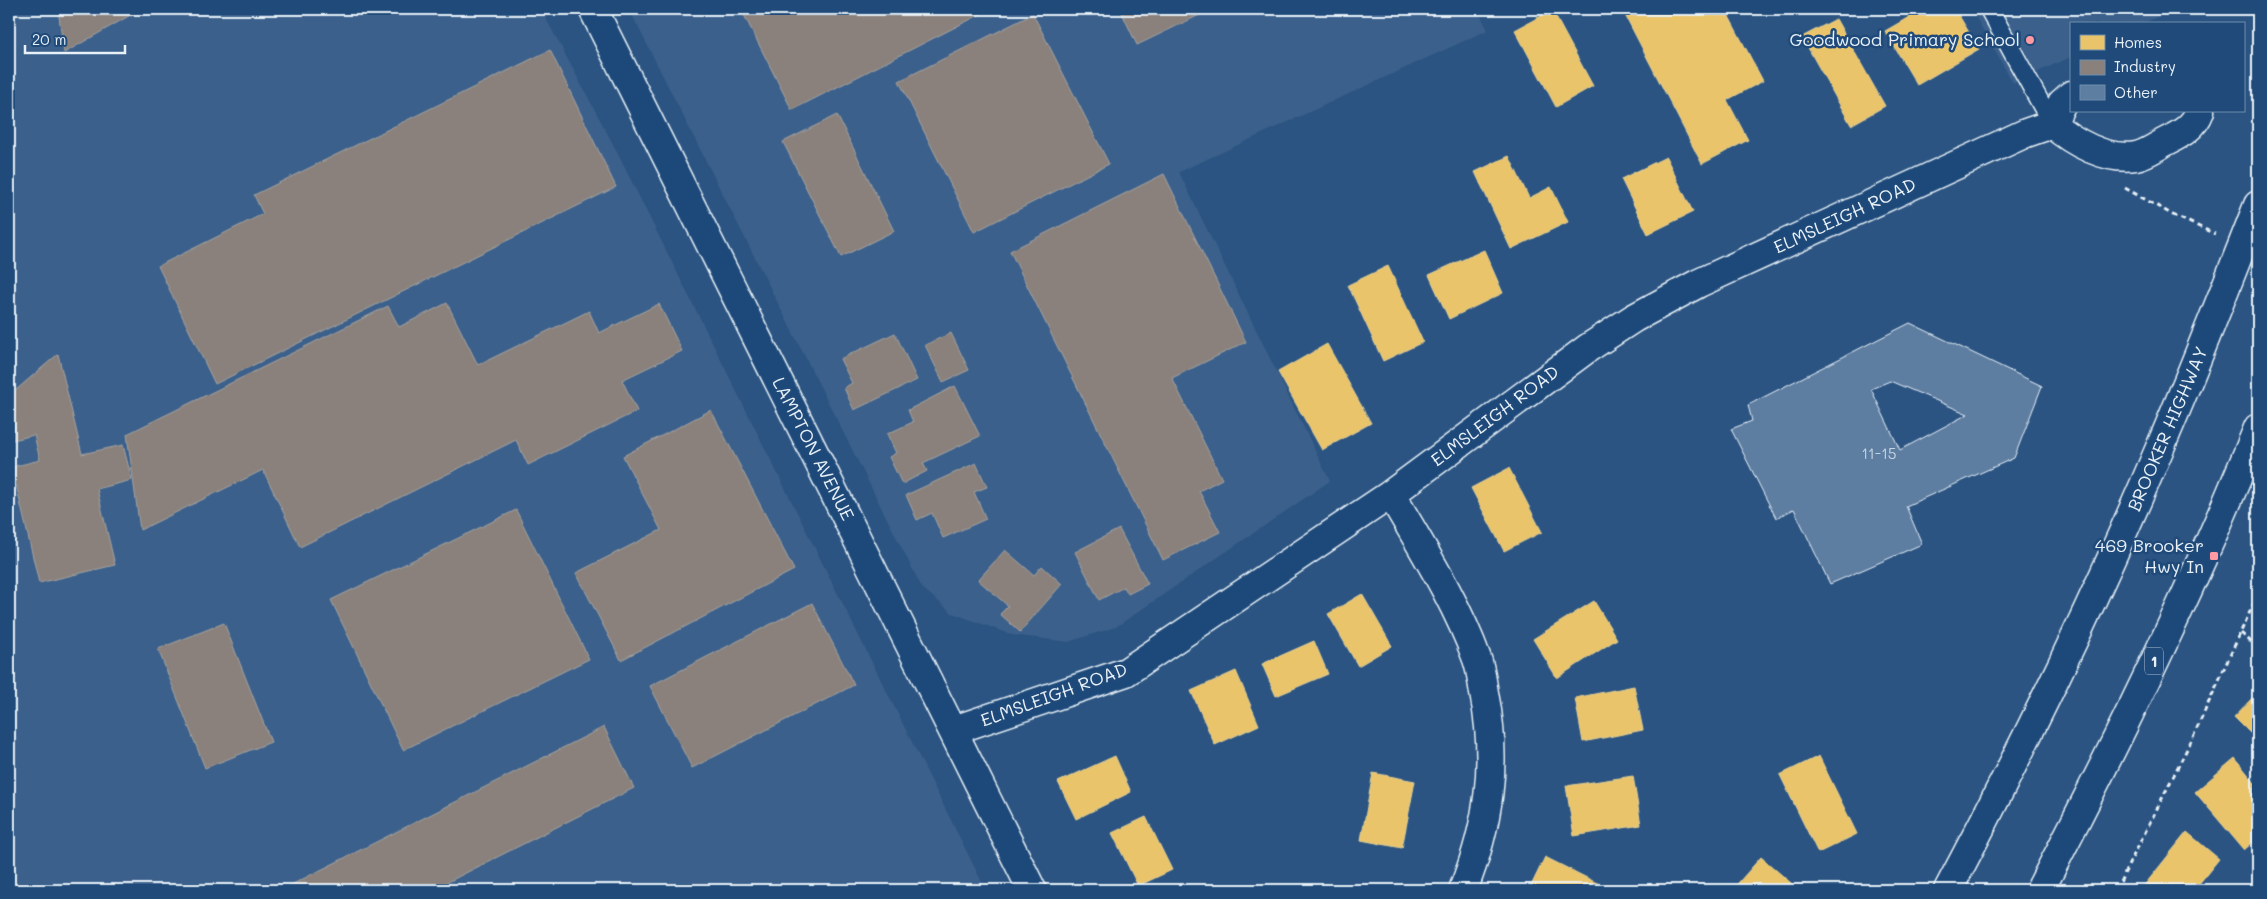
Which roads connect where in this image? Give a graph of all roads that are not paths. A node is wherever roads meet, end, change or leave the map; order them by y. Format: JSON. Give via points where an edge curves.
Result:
{"nodes":[{"id":1,"x":593,"y":9,"type":"edge"},
{"id":2,"x":1989,"y":9,"type":"edge"},
{"id":3,"x":2070,"y":96,"type":"edge"},
{"id":4,"x":2200,"y":112,"type":"edge"},
{"id":5,"x":2052,"y":124,"type":"junction"},
{"id":6,"x":2258,"y":205,"type":"edge"},
{"id":7,"x":2258,"y":428,"type":"edge"},
{"id":8,"x":1391,"y":494,"type":"junction"},
{"id":9,"x":954,"y":730,"type":"junction"},
{"id":10,"x":1032,"y":890,"type":"edge"},
{"id":11,"x":1463,"y":890,"type":"edge"},
{"id":12,"x":1948,"y":890,"type":"edge"},
{"id":13,"x":2040,"y":890,"type":"edge"}],
"edges":[{"from":1,"to":9,"type":"main road","name":"LAMPTON AVENUE"},
{"from":2,"to":5,"type":"lane"},
{"from":3,"to":5,"type":"main road","via":[[2062,103]]},
{"from":4,"to":5,"type":"main road","via":[[2197,120],[2185,131],[2144,154],[2129,157],[2088,147],[2064,135]]},
{"from":5,"to":8,"type":"main road","name":"ELMSLEIGH ROAD","via":[[1699,283],[1634,318],[1588,348]]},
{"from":6,"to":12,"type":"main road","name":"BROOKER HIGHWAY","via":[[2206,339],[2106,571],[2014,763]]},
{"from":7,"to":13,"type":"main road","number":"1","via":[[2142,688]]},
{"from":8,"to":9,"type":"main road","name":"ELMSLEIGH ROAD","via":[[1126,672]]},
{"from":8,"to":11,"type":"main road","via":[[1452,601],[1478,661],[1488,715],[1491,771],[1487,812],[1477,855]]},
{"from":9,"to":10,"type":"main road","name":"LAMPTON AVENUE"}]}
